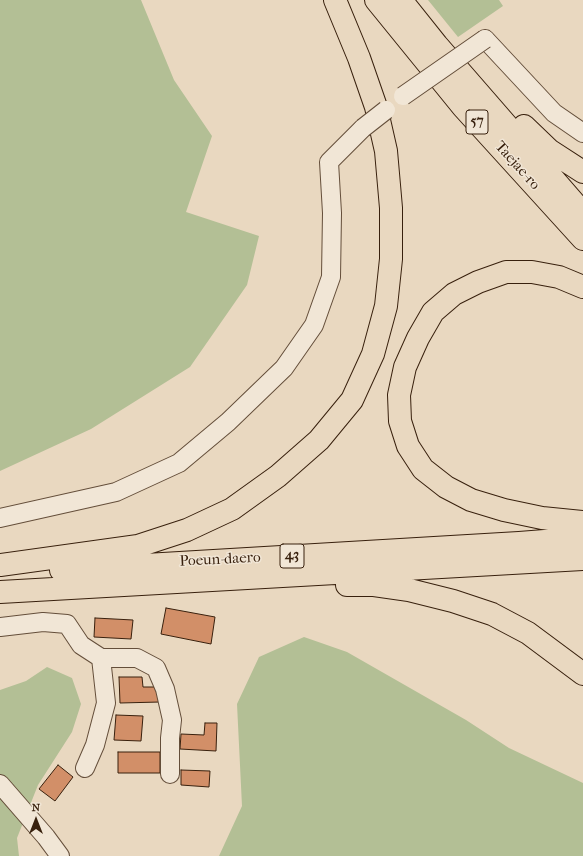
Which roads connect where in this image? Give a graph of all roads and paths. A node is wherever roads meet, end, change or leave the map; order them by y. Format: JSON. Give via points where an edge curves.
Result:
{"nodes":[{"id":1,"x":335,"y":0,"type":"edge"},
{"id":2,"x":376,"y":0,"type":"edge"},
{"id":3,"x":401,"y":0,"type":"edge"},
{"id":4,"x":437,"y":46,"type":"junction"},
{"id":5,"x":583,"y":133,"type":"edge"},
{"id":6,"x":583,"y":172,"type":"edge"},
{"id":7,"x":583,"y":213,"type":"edge"},
{"id":8,"x":583,"y":239,"type":"edge"},
{"id":9,"x":583,"y":287,"type":"edge"},
{"id":10,"x":0,"y":518,"type":"edge"},
{"id":11,"x":583,"y":522,"type":"edge"},
{"id":12,"x":583,"y":538,"type":"edge"},
{"id":13,"x":583,"y":559,"type":"edge"},
{"id":14,"x":0,"y":565,"type":"edge"},
{"id":15,"x":0,"y":573,"type":"edge"},
{"id":16,"x":134,"y":583,"type":"junction"},
{"id":17,"x":0,"y":592,"type":"edge"},
{"id":18,"x":0,"y":627,"type":"edge"},
{"id":19,"x":100,"y":658,"type":"junction"},
{"id":20,"x":583,"y":674,"type":"edge"},
{"id":21,"x":86,"y":768,"type":"dead end"},
{"id":22,"x":170,"y":774,"type":"dead end"},
{"id":23,"x":0,"y":784,"type":"edge"},
{"id":24,"x":60,"y":856,"type":"edge"}],
"edges":[{"from":1,"to":14,"type":"highway","via":[[376,107],[386,151],[391,208],[391,259],[386,306],[373,354],[352,400],[319,440],[278,476],[232,509],[194,528],[138,546]]},
{"from":2,"to":8,"type":"highway","name":"Taejae-ro","number":"57","via":[[463,107]]},
{"from":3,"to":4,"type":"highway","number":"57"},
{"from":4,"to":6,"type":"highway","via":[[549,150]]},
{"from":4,"to":7,"type":"highway","number":"57"},
{"from":5,"to":10,"type":"street","bridge":true,"via":[[554,113],[485,38],[362,128],[329,162],[332,212],[331,277],[314,326],[284,368],[228,422],[179,464],[116,492]]},
{"from":9,"to":11,"type":"highway","via":[[559,277],[532,272],[506,272],[454,294],[433,312],[418,338],[404,367],[399,395],[400,421],[408,446],[423,469],[446,487],[470,500],[504,510],[542,518]]},
{"from":12,"to":15,"type":"highway","name":"Poeun-daero","number":"43"},
{"from":13,"to":16,"type":"highway","name":"Poeun-daero","number":"43"},
{"from":16,"to":17,"type":"highway","name":"Poeun-daero","number":"43"},
{"from":16,"to":20,"type":"highway","via":[[374,585],[409,590],[492,614],[528,633]]},
{"from":18,"to":19,"type":"street","via":[[43,622],[67,624],[82,645]]},
{"from":19,"to":21,"type":"street","via":[[106,703]]},
{"from":19,"to":22,"type":"street","via":[[137,658],[156,668],[165,689],[172,720]]},
{"from":23,"to":24,"type":"street","via":[[46,836]]}]}
